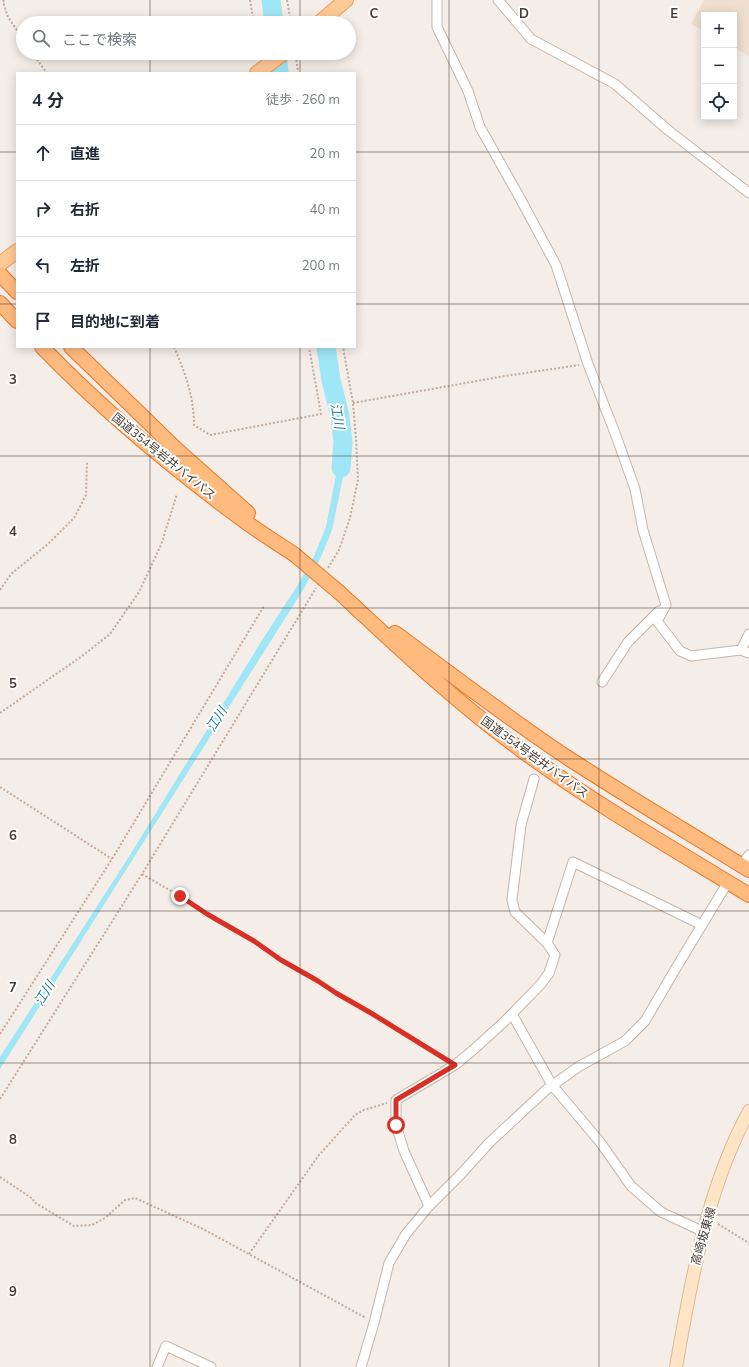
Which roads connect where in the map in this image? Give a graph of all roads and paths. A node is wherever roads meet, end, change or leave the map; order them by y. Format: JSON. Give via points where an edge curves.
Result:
{"nodes":[{"id":1,"x":4,"y":0,"type":"edge"},
{"id":2,"x":250,"y":0,"type":"edge"},
{"id":3,"x":287,"y":0,"type":"edge"},
{"id":4,"x":346,"y":0,"type":"edge"},
{"id":5,"x":437,"y":0,"type":"edge"},
{"id":6,"x":498,"y":0,"type":"edge"},
{"id":7,"x":253,"y":16,"type":"edge"},
{"id":8,"x":290,"y":16,"type":"edge"},
{"id":9,"x":327,"y":16,"type":"edge"},
{"id":10,"x":16,"y":29,"type":"edge"},
{"id":11,"x":37,"y":60,"type":"edge"},
{"id":12,"x":275,"y":60,"type":"edge"},
{"id":13,"x":296,"y":60,"type":"edge"},
{"id":14,"x":262,"y":70,"type":"edge"},
{"id":15,"x":45,"y":72,"type":"edge"},
{"id":16,"x":298,"y":72,"type":"edge"},
{"id":17,"x":749,"y":193,"type":"edge"},
{"id":18,"x":16,"y":252,"type":"edge"},
{"id":19,"x":0,"y":264,"type":"edge"},
{"id":20,"x":0,"y":274,"type":"edge"},
{"id":21,"x":16,"y":291,"type":"edge"},
{"id":22,"x":0,"y":303,"type":"edge"},
{"id":23,"x":16,"y":320,"type":"edge"},
{"id":24,"x":43,"y":348,"type":"edge"},
{"id":25,"x":72,"y":348,"type":"edge"},
{"id":26,"x":174,"y":348,"type":"edge"},
{"id":27,"x":309,"y":348,"type":"edge"},
{"id":28,"x":343,"y":348,"type":"edge"},
{"id":29,"x":588,"y":364,"type":"junction"},
{"id":30,"x":353,"y":403,"type":"junction"},
{"id":31,"x":87,"y":462,"type":"dead end"},
{"id":32,"x":177,"y":494,"type":"dead end"},
{"id":33,"x":295,"y":555,"type":"junction"},
{"id":34,"x":327,"y":570,"type":"dead end"},
{"id":35,"x":319,"y":583,"type":"dead end"},
{"id":36,"x":0,"y":590,"type":"edge"},
{"id":37,"x":340,"y":593,"type":"junction"},
{"id":38,"x":666,"y":605,"type":"junction"},
{"id":39,"x":264,"y":606,"type":"dead end"},
{"id":40,"x":749,"y":634,"type":"edge"},
{"id":41,"x":745,"y":651,"type":"edge"},
{"id":42,"x":602,"y":682,"type":"dead end"},
{"id":43,"x":0,"y":713,"type":"edge"},
{"id":44,"x":534,"y":779,"type":"dead end"},
{"id":45,"x":0,"y":787,"type":"edge"},
{"id":46,"x":112,"y":859,"type":"junction"},
{"id":47,"x":746,"y":864,"type":"edge"},
{"id":48,"x":142,"y":874,"type":"junction"},
{"id":49,"x":728,"y":882,"type":"junction"},
{"id":50,"x":749,"y":895,"type":"edge"},
{"id":51,"x":702,"y":926,"type":"junction"},
{"id":52,"x":547,"y":943,"type":"junction"},
{"id":53,"x":512,"y":1014,"type":"junction"},
{"id":54,"x":0,"y":1034,"type":"edge"},
{"id":55,"x":455,"y":1065,"type":"junction"},
{"id":56,"x":552,"y":1085,"type":"junction"},
{"id":57,"x":0,"y":1100,"type":"edge"},
{"id":58,"x":396,"y":1100,"type":"junction"},
{"id":59,"x":749,"y":1110,"type":"edge"},
{"id":60,"x":0,"y":1177,"type":"edge"},
{"id":61,"x":429,"y":1206,"type":"junction"},
{"id":62,"x":705,"y":1227,"type":"junction"},
{"id":63,"x":749,"y":1243,"type":"edge"},
{"id":64,"x":249,"y":1254,"type":"junction"},
{"id":65,"x":374,"y":1323,"type":"junction"},
{"id":66,"x":156,"y":1367,"type":"edge"},
{"id":67,"x":211,"y":1367,"type":"edge"},
{"id":68,"x":361,"y":1367,"type":"edge"},
{"id":69,"x":676,"y":1367,"type":"edge"}],
"edges":[{"from":1,"to":10,"type":"path","via":[[8,17]]},
{"from":2,"to":7,"type":"path"},
{"from":3,"to":8,"type":"path"},
{"from":4,"to":9,"type":"main road"},
{"from":5,"to":29,"type":"street","via":[[437,27],[468,91],[480,127],[556,265]]},
{"from":6,"to":17,"type":"street","via":[[531,39],[615,84],[668,130]]},
{"from":11,"to":15,"type":"path"},
{"from":12,"to":14,"type":"main road"},
{"from":13,"to":16,"type":"path"},
{"from":18,"to":19,"type":"main road"},
{"from":20,"to":21,"type":"highway"},
{"from":22,"to":23,"type":"highway"},
{"from":24,"to":33,"type":"highway","name":"国道354号岩井バイパス","via":[[74,380],[152,449],[240,518]]},
{"from":25,"to":33,"type":"highway","name":"国道354号岩井バイパス","via":[[176,449]]},
{"from":26,"to":27,"type":"path","via":[[185,374],[194,409],[194,425],[210,435],[321,414]]},
{"from":28,"to":30,"type":"path"},
{"from":29,"to":30,"type":"path"},
{"from":29,"to":38,"type":"street","via":[[634,489],[643,530]]},
{"from":30,"to":34,"type":"path","via":[[358,480],[350,518],[339,550]]},
{"from":31,"to":36,"type":"path","via":[[86,495],[74,518],[48,544],[11,574]]},
{"from":32,"to":43,"type":"path","via":[[161,545],[139,592],[110,634]]},
{"from":33,"to":37,"type":"highway","name":"国道354号岩井バイパス","bridge":true},
{"from":35,"to":48,"type":"path"},
{"from":37,"to":47,"type":"highway","name":"国道354号岩井バイパス","via":[[567,757],[640,804]]},
{"from":37,"to":49,"type":"highway","name":"国道354号岩井バイパス","via":[[424,670],[519,748],[570,784]]},
{"from":38,"to":41,"type":"street","via":[[657,621],[680,651],[691,656]]},
{"from":38,"to":42,"type":"street","via":[[628,642]]},
{"from":39,"to":46,"type":"path"},
{"from":40,"to":41,"type":"street"},
{"from":44,"to":52,"type":"street","via":[[521,825],[512,900],[515,912]]},
{"from":45,"to":46,"type":"path"},
{"from":46,"to":54,"type":"path"},
{"from":48,"to":55,"type":"path"},
{"from":48,"to":57,"type":"path"},
{"from":49,"to":50,"type":"highway","name":"国道354号岩井バイパス"},
{"from":49,"to":51,"type":"street"},
{"from":51,"to":52,"type":"street","via":[[572,862]]},
{"from":51,"to":56,"type":"street","via":[[646,1022],[625,1041]]},
{"from":52,"to":53,"type":"street","via":[[555,955],[549,973]]},
{"from":53,"to":55,"type":"street"},
{"from":53,"to":56,"type":"street"},
{"from":55,"to":58,"type":"street"},
{"from":56,"to":61,"type":"street","via":[[489,1143]]},
{"from":56,"to":62,"type":"street","via":[[600,1142],[631,1186],[661,1212]]},
{"from":58,"to":61,"type":"street","via":[[396,1125],[404,1150]]},
{"from":58,"to":64,"type":"path","via":[[355,1115],[319,1155]]},
{"from":59,"to":62,"type":"main road","name":"高崎坂東線","via":[[730,1150]]},
{"from":60,"to":64,"type":"path","via":[[34,1202],[74,1226],[92,1225],[105,1218],[125,1200],[135,1198],[203,1229]]},
{"from":61,"to":65,"type":"street","via":[[406,1234],[389,1263]]},
{"from":62,"to":63,"type":"path","via":[[718,1224]]},
{"from":62,"to":69,"type":"main road","name":"高崎坂東線","via":[[693,1270]]},
{"from":64,"to":65,"type":"path"},
{"from":65,"to":68,"type":"street"},
{"from":66,"to":67,"type":"street","via":[[166,1346]]}]}
